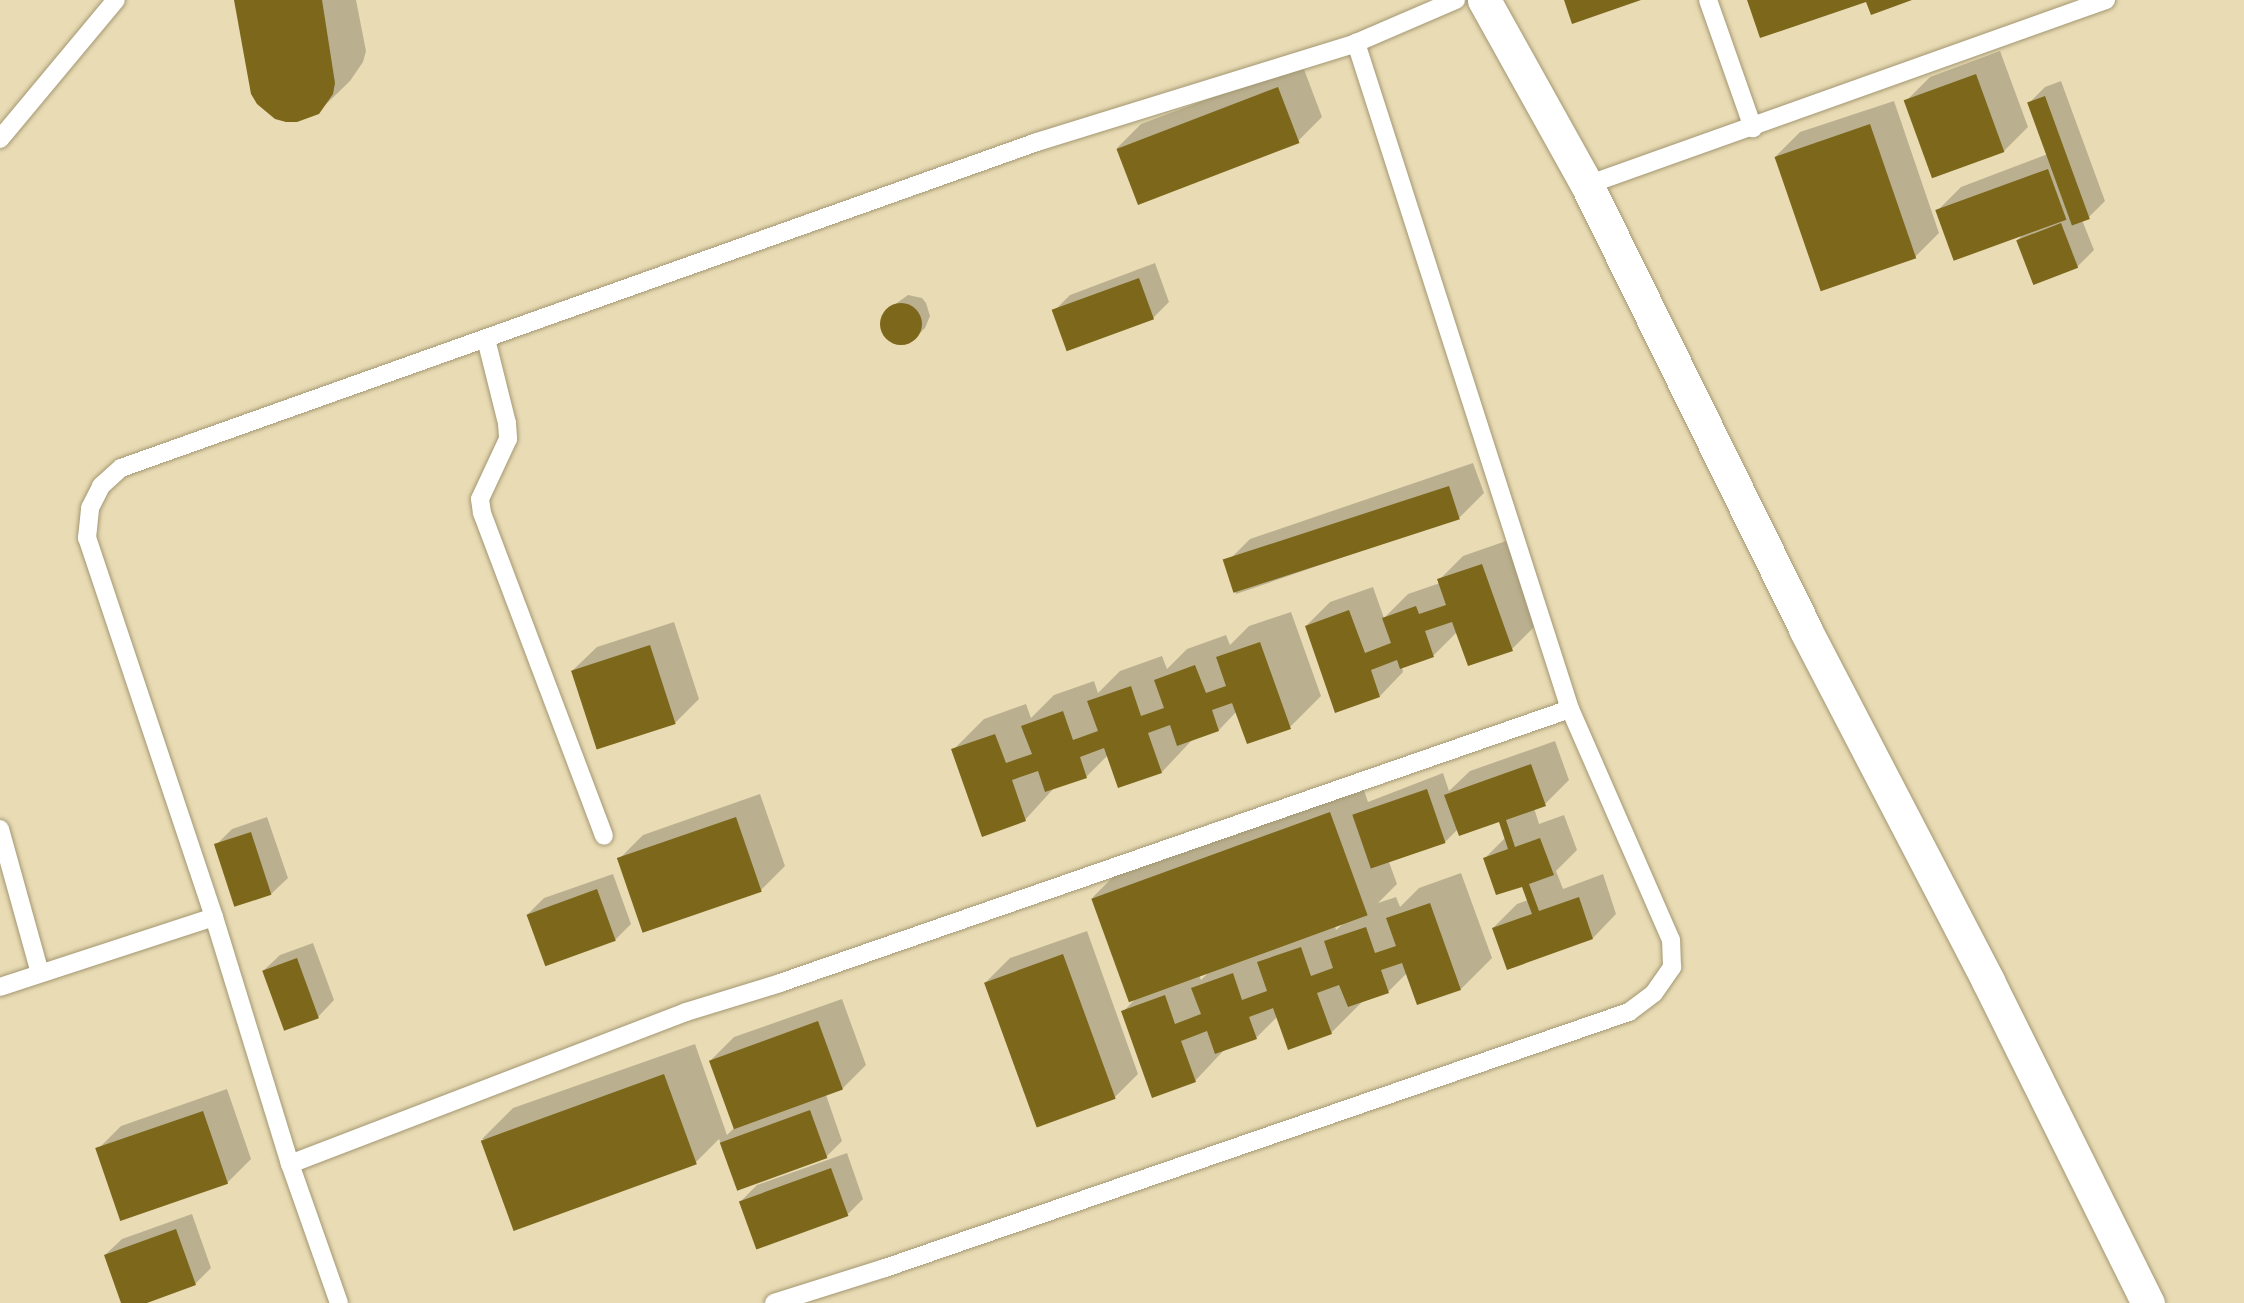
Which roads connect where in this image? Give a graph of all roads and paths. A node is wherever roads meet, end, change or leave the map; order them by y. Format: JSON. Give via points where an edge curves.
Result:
{"nodes":[{"id":1,"x":116,"y":0,"type":"edge"},
{"id":2,"x":1456,"y":0,"type":"edge"},
{"id":3,"x":1484,"y":0,"type":"edge"},
{"id":4,"x":1708,"y":0,"type":"edge"},
{"id":5,"x":2106,"y":0,"type":"edge"},
{"id":6,"x":1356,"y":44,"type":"junction"},
{"id":7,"x":1753,"y":128,"type":"junction"},
{"id":8,"x":0,"y":139,"type":"edge"},
{"id":9,"x":1587,"y":185,"type":"junction"},
{"id":10,"x":486,"y":339,"type":"junction"},
{"id":11,"x":1570,"y":709,"type":"junction"},
{"id":12,"x":0,"y":828,"type":"edge"},
{"id":13,"x":604,"y":836,"type":"dead end"},
{"id":14,"x":214,"y":917,"type":"junction"},
{"id":15,"x":40,"y":974,"type":"junction"},
{"id":16,"x":0,"y":987,"type":"edge"},
{"id":17,"x":290,"y":1164,"type":"junction"},
{"id":18,"x":339,"y":1303,"type":"edge"},
{"id":19,"x":774,"y":1303,"type":"edge"},
{"id":20,"x":2148,"y":1303,"type":"edge"}],
"edges":[{"from":1,"to":8,"type":"lane"},
{"from":2,"to":6,"type":"lane"},
{"from":3,"to":9,"type":"street"},
{"from":4,"to":7,"type":"lane"},
{"from":5,"to":7,"type":"lane"},
{"from":6,"to":10,"type":"lane","via":[[1037,142]]},
{"from":6,"to":11,"type":"lane"},
{"from":7,"to":9,"type":"lane"},
{"from":9,"to":20,"type":"street","via":[[1805,629],[1988,981]]},
{"from":10,"to":13,"type":"lane","via":[[508,440],[480,499],[482,513]]},
{"from":10,"to":14,"type":"lane","via":[[121,468],[101,486],[90,508],[87,538]]},
{"from":11,"to":17,"type":"lane","via":[[686,1012]]},
{"from":11,"to":19,"type":"lane","via":[[1671,940],[1672,967],[1654,993],[1629,1012]]},
{"from":12,"to":15,"type":"lane"},
{"from":14,"to":15,"type":"lane"},
{"from":14,"to":17,"type":"lane"},
{"from":15,"to":16,"type":"lane"},
{"from":17,"to":18,"type":"lane"}]}
